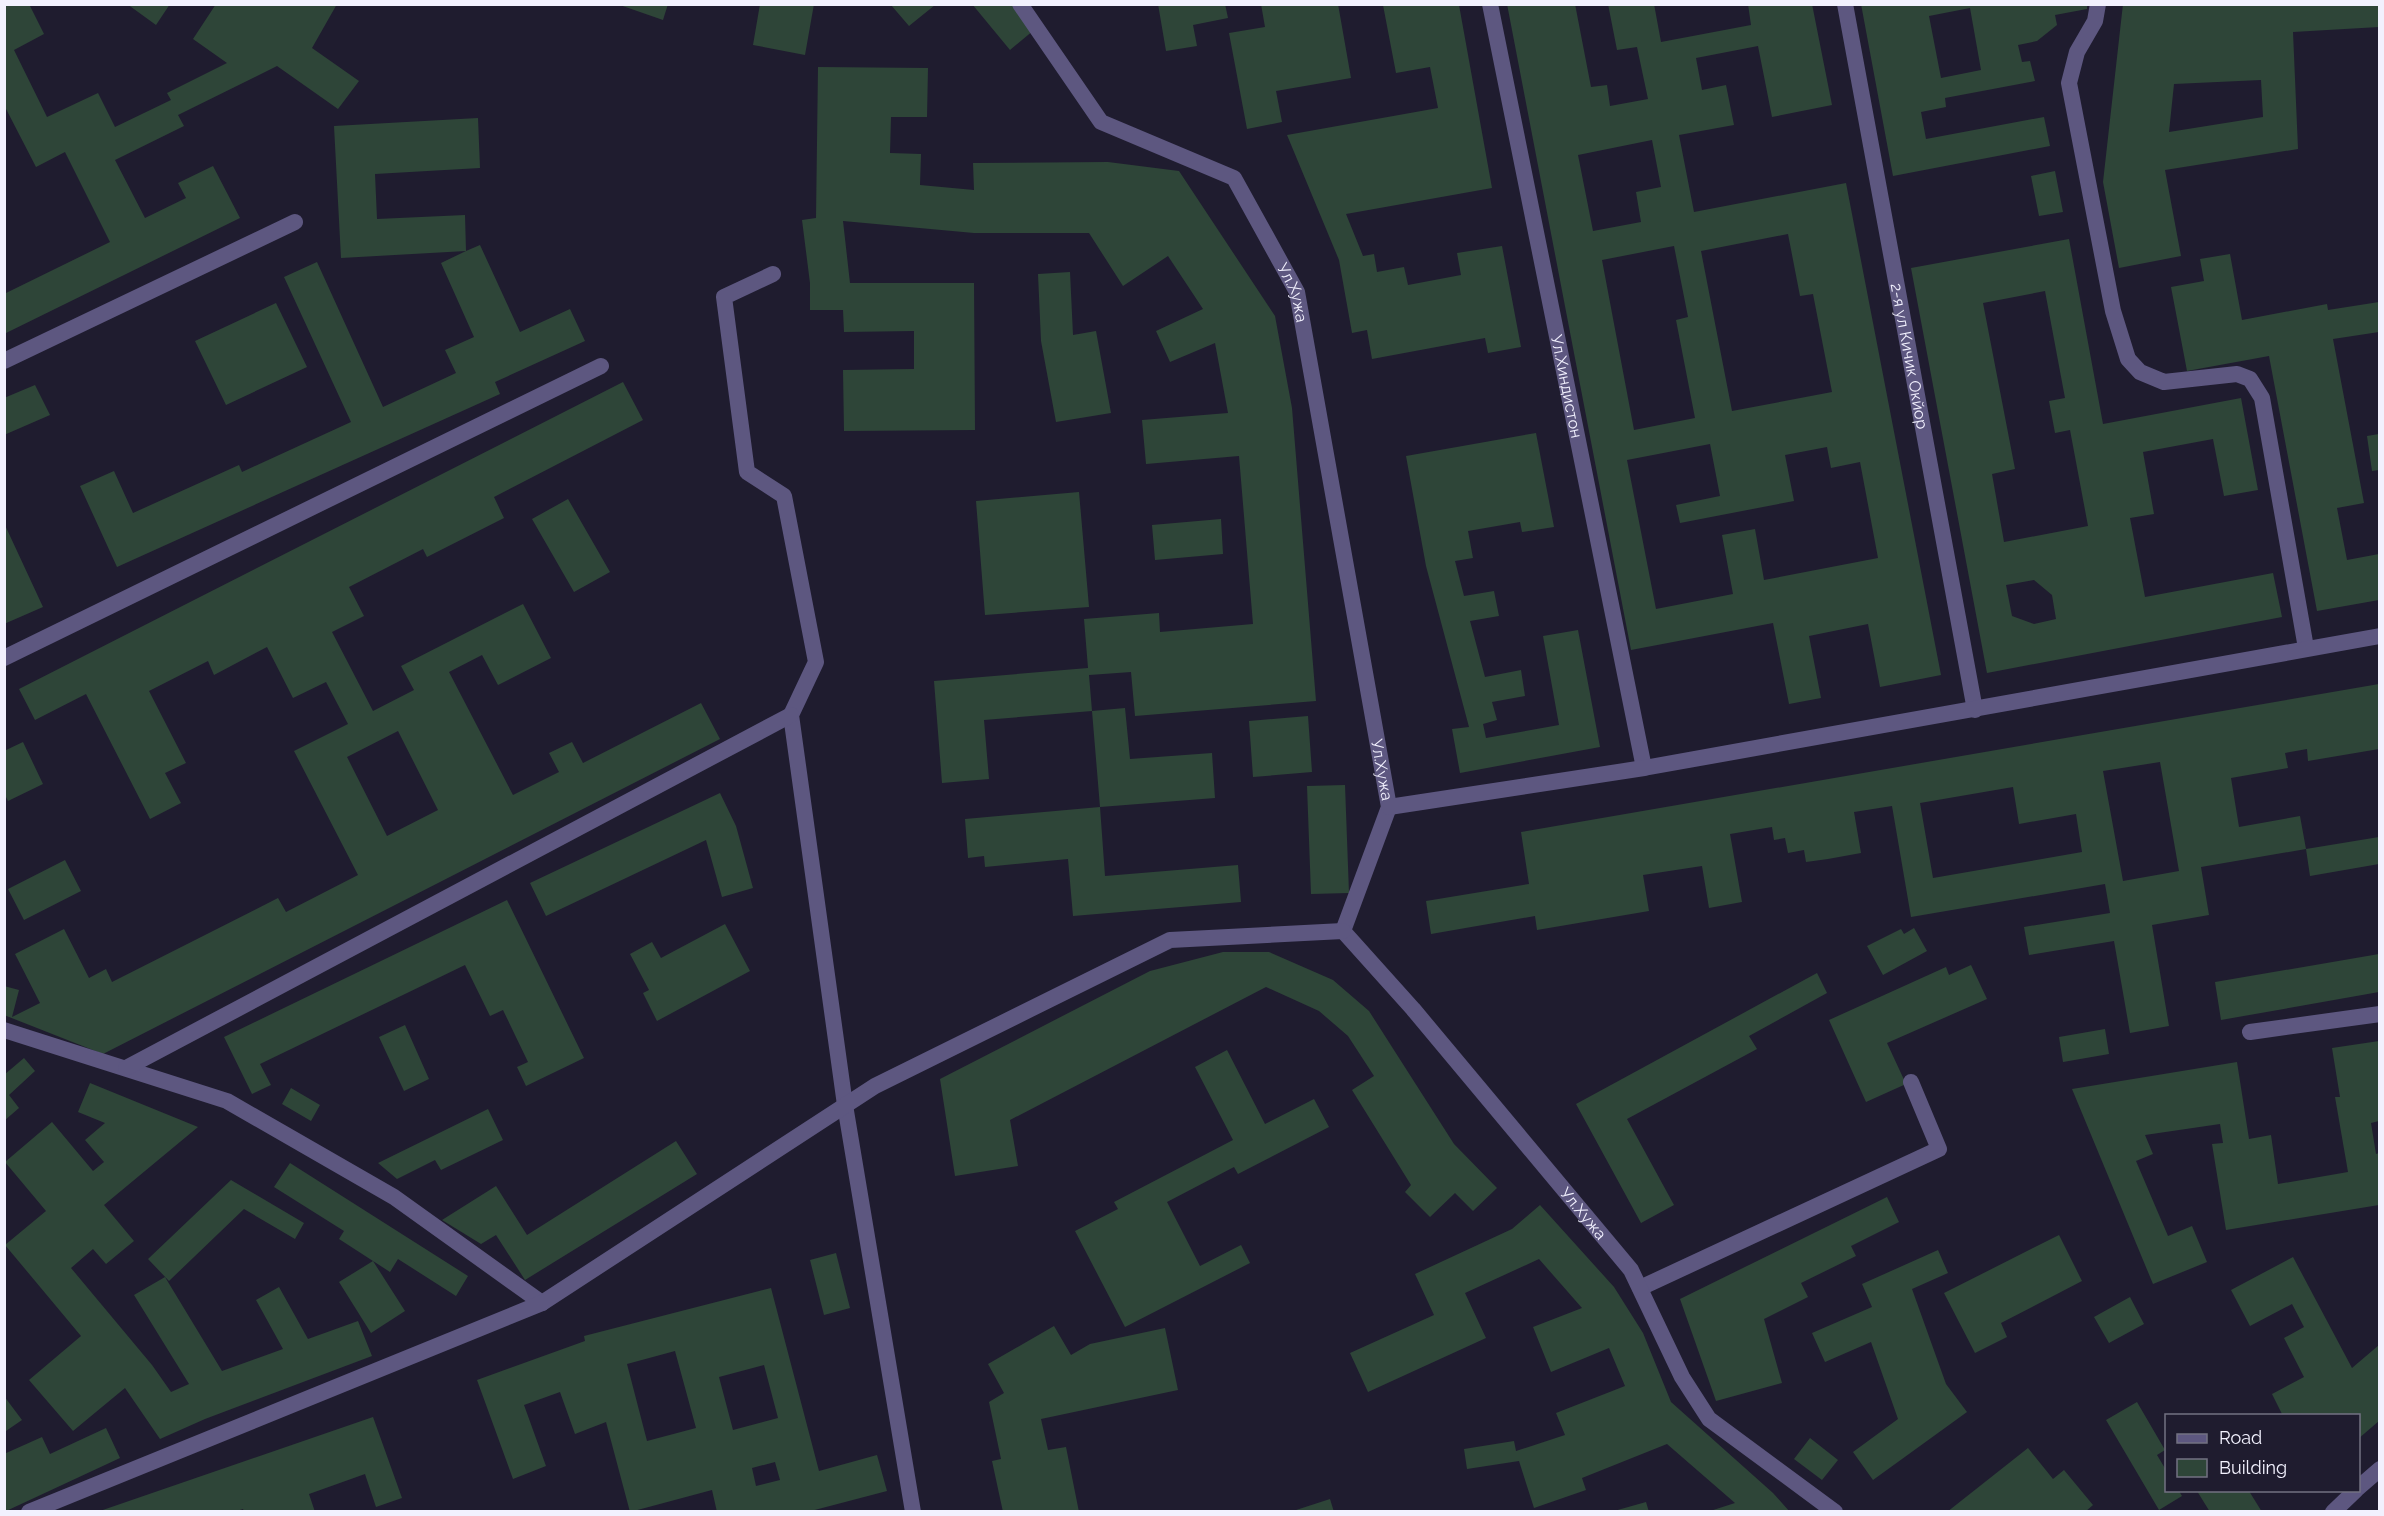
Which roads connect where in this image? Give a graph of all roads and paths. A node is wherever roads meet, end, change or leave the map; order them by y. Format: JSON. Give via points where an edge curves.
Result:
{"nodes":[{"id":1,"x":1020,"y":4,"type":"edge"},
{"id":2,"x":1490,"y":4,"type":"edge"},
{"id":3,"x":1845,"y":4,"type":"edge"},
{"id":4,"x":2098,"y":4,"type":"edge"},
{"id":5,"x":295,"y":222,"type":"dead end"},
{"id":6,"x":773,"y":274,"type":"dead end"},
{"id":7,"x":4,"y":361,"type":"edge"},
{"id":8,"x":601,"y":366,"type":"dead end"},
{"id":9,"x":2379,"y":636,"type":"edge"},
{"id":10,"x":2307,"y":648,"type":"junction"},
{"id":11,"x":4,"y":658,"type":"edge"},
{"id":12,"x":1975,"y":710,"type":"junction"},
{"id":13,"x":791,"y":715,"type":"junction"},
{"id":14,"x":1644,"y":768,"type":"junction"},
{"id":15,"x":1389,"y":807,"type":"junction"},
{"id":16,"x":1343,"y":931,"type":"junction"},
{"id":17,"x":2379,"y":1014,"type":"edge"},
{"id":18,"x":4,"y":1030,"type":"edge"},
{"id":19,"x":2250,"y":1032,"type":"dead end"},
{"id":20,"x":126,"y":1068,"type":"junction"},
{"id":21,"x":1911,"y":1082,"type":"dead end"},
{"id":22,"x":845,"y":1105,"type":"junction"},
{"id":23,"x":1640,"y":1288,"type":"junction"},
{"id":24,"x":542,"y":1303,"type":"junction"},
{"id":25,"x":2379,"y":1469,"type":"edge"},
{"id":26,"x":2360,"y":1487,"type":"edge"},
{"id":27,"x":2355,"y":1492,"type":"edge"},
{"id":28,"x":29,"y":1512,"type":"edge"},
{"id":29,"x":913,"y":1512,"type":"edge"},
{"id":30,"x":1835,"y":1512,"type":"edge"},
{"id":31,"x":2333,"y":1512,"type":"edge"}],
"edges":[{"from":1,"to":15,"type":"street","name":"Ул.Хужа","via":[[1101,122],[1234,178],[1297,292]]},
{"from":2,"to":14,"type":"street","name":"Ул.Хиндистон"},
{"from":3,"to":12,"type":"street","name":"2-я ул Кичик Окйор"},
{"from":4,"to":10,"type":"street","via":[[2095,21],[2077,52],[2069,83],[2113,311],[2128,359],[2140,372],[2164,382],[2237,374],[2250,378],[2258,388]]},
{"from":5,"to":7,"type":"street"},
{"from":6,"to":13,"type":"street","via":[[724,297],[747,472],[784,496],[816,662]]},
{"from":8,"to":11,"type":"street"},
{"from":9,"to":10,"type":"street"},
{"from":10,"to":12,"type":"street"},
{"from":12,"to":14,"type":"street"},
{"from":13,"to":20,"type":"street"},
{"from":13,"to":22,"type":"street"},
{"from":14,"to":15,"type":"street"},
{"from":15,"to":16,"type":"street","name":"Ул.Хужа"},
{"from":16,"to":22,"type":"street","via":[[1170,940],[874,1086]]},
{"from":16,"to":23,"type":"street","name":"Ул.Хужа","via":[[1631,1270]]},
{"from":17,"to":19,"type":"street"},
{"from":18,"to":20,"type":"street"},
{"from":20,"to":24,"type":"street","via":[[227,1101],[394,1197]]},
{"from":21,"to":23,"type":"street","via":[[1940,1149]]},
{"from":22,"to":24,"type":"street"},
{"from":22,"to":29,"type":"street"},
{"from":23,"to":30,"type":"street","name":"Ул.Хужа","via":[[1682,1377],[1709,1419]]},
{"from":24,"to":28,"type":"street"},
{"from":25,"to":26,"type":"street"},
{"from":27,"to":31,"type":"street"}]}
